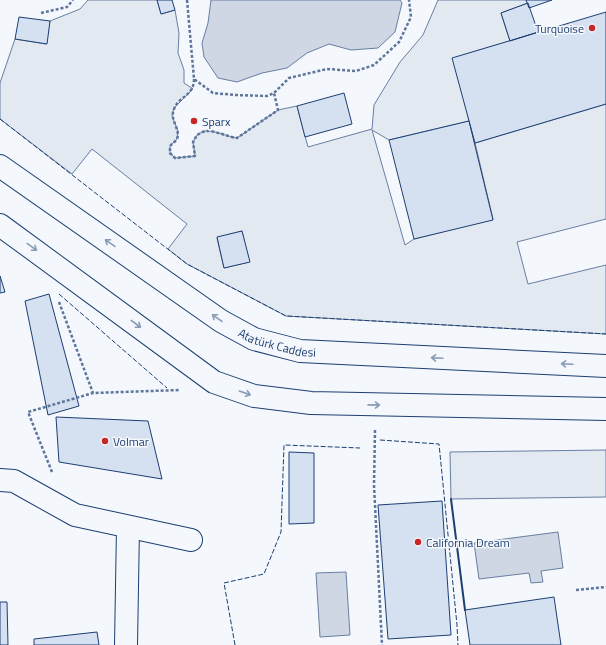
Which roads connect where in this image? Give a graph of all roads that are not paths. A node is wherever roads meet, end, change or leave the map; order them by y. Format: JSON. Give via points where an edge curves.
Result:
{"nodes":[{"id":1,"x":0,"y":166,"type":"edge"},
{"id":2,"x":0,"y":225,"type":"edge"},
{"id":3,"x":606,"y":366,"type":"edge"},
{"id":4,"x":606,"y":409,"type":"edge"},
{"id":5,"x":0,"y":480,"type":"edge"},
{"id":6,"x":128,"y":527,"type":"junction"},
{"id":7,"x":191,"y":540,"type":"dead end"},
{"id":8,"x":126,"y":645,"type":"edge"}],
"edges":[{"from":3,"to":1,"type":"street","name":"Atatürk Caddesi","one_way":true,"via":[[300,351],[254,339],[221,321]]},
{"from":2,"to":4,"type":"street","one_way":true,"via":[[214,382],[254,396],[311,404]]},
{"from":5,"to":6,"type":"street","via":[[14,482],[74,515]]},
{"from":6,"to":7,"type":"street"},
{"from":6,"to":8,"type":"street"}]}
